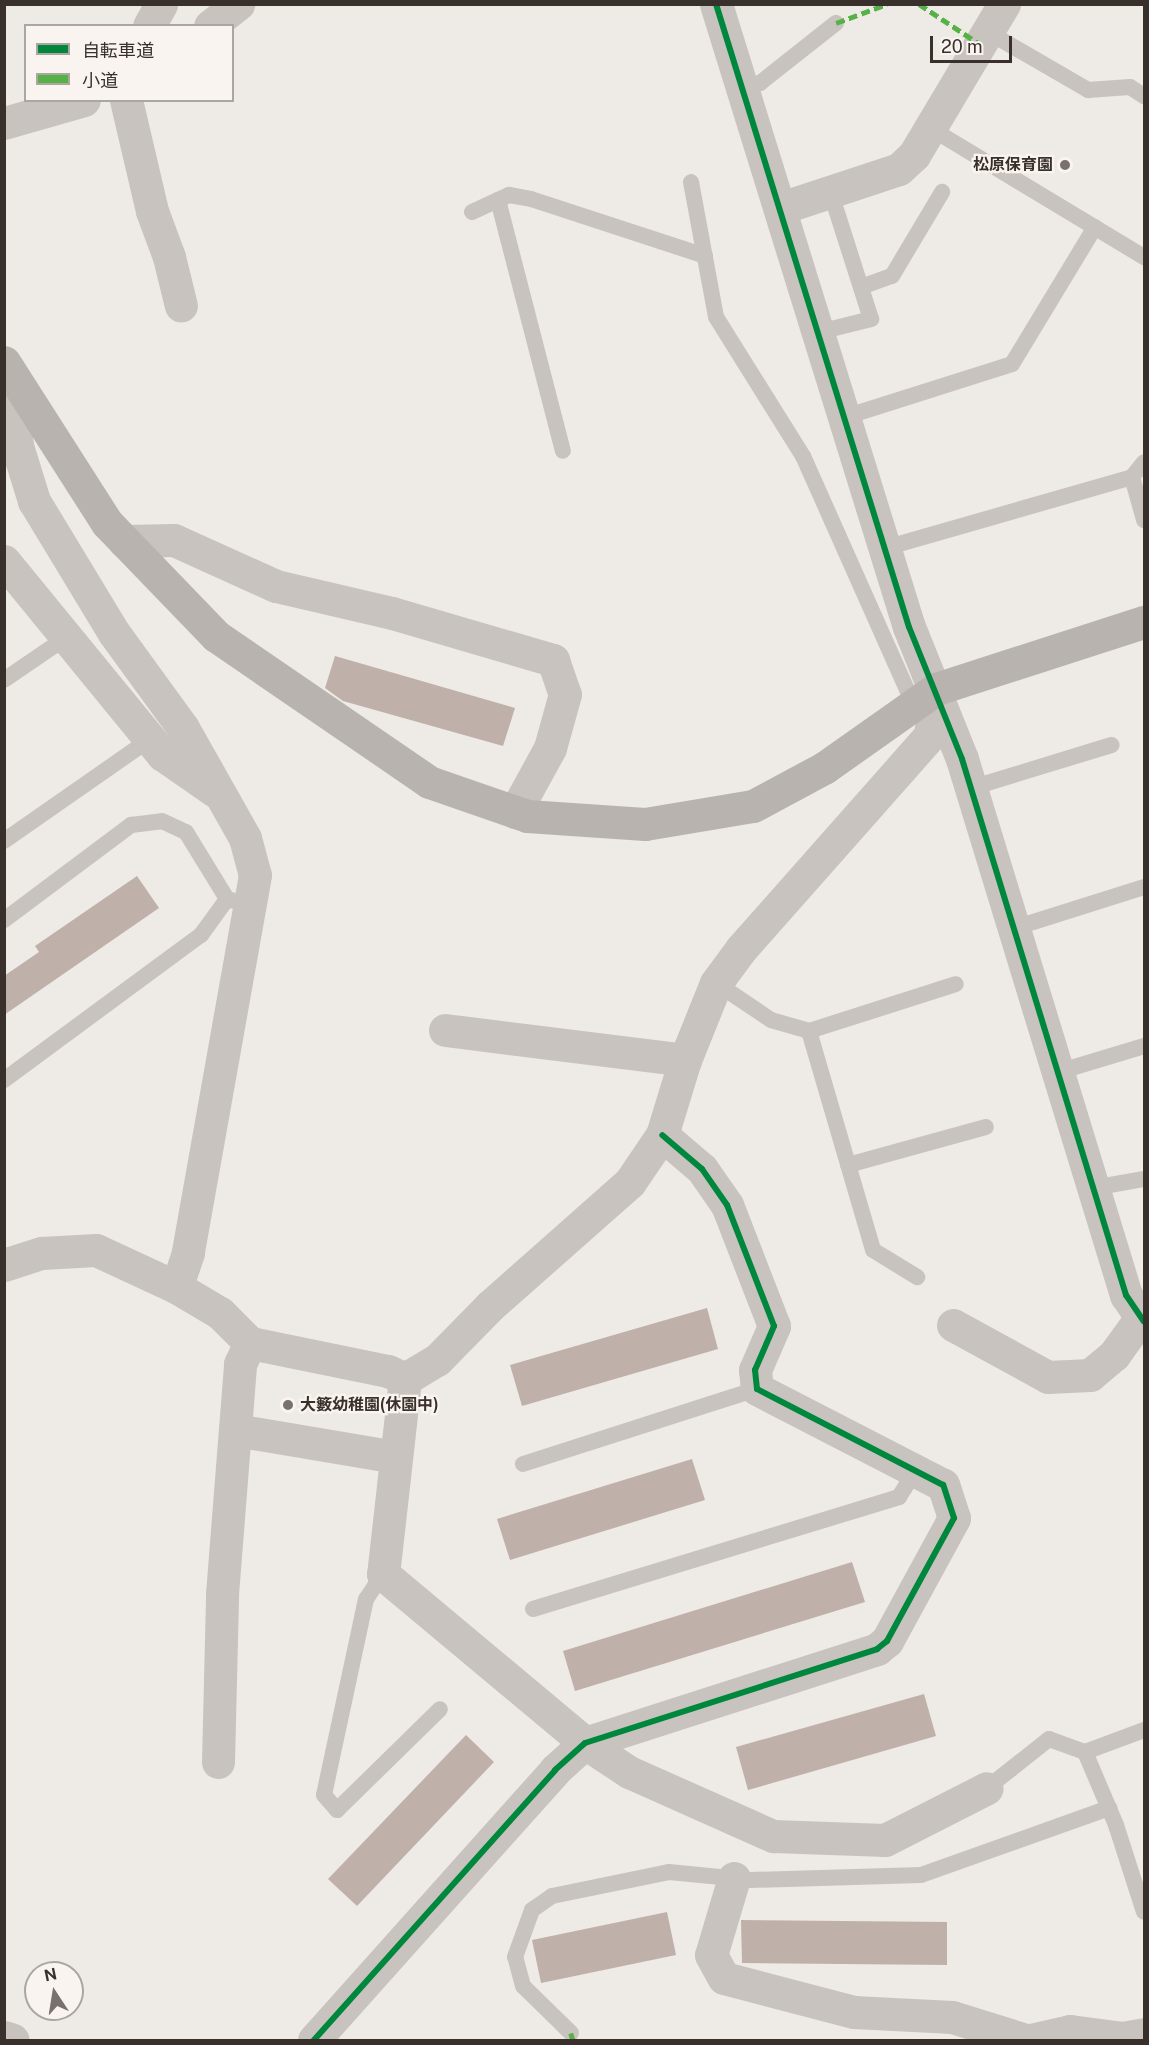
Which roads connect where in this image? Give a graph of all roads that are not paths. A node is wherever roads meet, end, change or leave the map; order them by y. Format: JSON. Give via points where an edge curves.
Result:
{"nodes":[{"id":1,"x":162,"y":4,"type":"edge"},
{"id":2,"x":238,"y":4,"type":"edge"},
{"id":3,"x":716,"y":4,"type":"edge"},
{"id":4,"x":996,"y":18,"type":"edge"},
{"id":5,"x":836,"y":22,"type":"dead end"},
{"id":6,"x":150,"y":24,"type":"edge"},
{"id":7,"x":213,"y":24,"type":"edge"},
{"id":8,"x":743,"y":88,"type":"junction"},
{"id":9,"x":1144,"y":96,"type":"edge"},
{"id":10,"x":77,"y":102,"type":"edge"},
{"id":11,"x":126,"y":102,"type":"edge"},
{"id":12,"x":4,"y":123,"type":"edge"},
{"id":13,"x":930,"y":128,"type":"junction"},
{"id":14,"x":691,"y":182,"type":"dead end"},
{"id":15,"x":942,"y":192,"type":"dead end"},
{"id":16,"x":831,"y":194,"type":"junction"},
{"id":17,"x":498,"y":200,"type":"junction"},
{"id":18,"x":781,"y":208,"type":"junction"},
{"id":19,"x":472,"y":212,"type":"dead end"},
{"id":20,"x":1095,"y":227,"type":"junction"},
{"id":21,"x":705,"y":256,"type":"junction"},
{"id":22,"x":1144,"y":257,"type":"edge"},
{"id":23,"x":861,"y":287,"type":"junction"},
{"id":24,"x":181,"y":306,"type":"dead end"},
{"id":25,"x":819,"y":332,"type":"junction"},
{"id":26,"x":7,"y":366,"type":"edge"},
{"id":27,"x":845,"y":417,"type":"junction"},
{"id":28,"x":562,"y":451,"type":"dead end"},
{"id":29,"x":1144,"y":462,"type":"edge"},
{"id":30,"x":1132,"y":477,"type":"junction"},
{"id":31,"x":1144,"y":520,"type":"edge"},
{"id":32,"x":124,"y":541,"type":"junction"},
{"id":33,"x":885,"y":548,"type":"junction"},
{"id":34,"x":4,"y":561,"type":"edge"},
{"id":35,"x":1144,"y":622,"type":"edge"},
{"id":36,"x":67,"y":637,"type":"junction"},
{"id":37,"x":4,"y":680,"type":"edge"},
{"id":38,"x":925,"y":697,"type":"junction"},
{"id":39,"x":150,"y":739,"type":"junction"},
{"id":40,"x":1112,"y":745,"type":"dead end"},
{"id":41,"x":971,"y":789,"type":"junction"},
{"id":42,"x":219,"y":794,"type":"junction"},
{"id":43,"x":515,"y":812,"type":"junction"},
{"id":44,"x":4,"y":841,"type":"edge"},
{"id":45,"x":1144,"y":887,"type":"edge"},
{"id":46,"x":238,"y":902,"type":"junction"},
{"id":47,"x":4,"y":920,"type":"edge"},
{"id":48,"x":1014,"y":928,"type":"junction"},
{"id":49,"x":716,"y":983,"type":"junction"},
{"id":50,"x":956,"y":984,"type":"dead end"},
{"id":51,"x":445,"y":1029,"type":"dead end"},
{"id":52,"x":808,"y":1031,"type":"junction"},
{"id":53,"x":1144,"y":1046,"type":"edge"},
{"id":54,"x":685,"y":1060,"type":"junction"},
{"id":55,"x":1058,"y":1072,"type":"junction"},
{"id":56,"x":4,"y":1080,"type":"edge"},
{"id":57,"x":986,"y":1127,"type":"dead end"},
{"id":58,"x":662,"y":1135,"type":"junction"},
{"id":59,"x":848,"y":1165,"type":"junction"},
{"id":60,"x":1144,"y":1179,"type":"edge"},
{"id":61,"x":1093,"y":1188,"type":"junction"},
{"id":62,"x":4,"y":1265,"type":"edge"},
{"id":63,"x":917,"y":1276,"type":"dead end"},
{"id":64,"x":176,"y":1287,"type":"junction"},
{"id":65,"x":953,"y":1325,"type":"dead end"},
{"id":66,"x":1140,"y":1330,"type":"edge"},
{"id":67,"x":249,"y":1343,"type":"junction"},
{"id":68,"x":405,"y":1379,"type":"junction"},
{"id":69,"x":757,"y":1389,"type":"junction"},
{"id":70,"x":235,"y":1430,"type":"junction"},
{"id":71,"x":396,"y":1457,"type":"junction"},
{"id":72,"x":523,"y":1464,"type":"dead end"},
{"id":73,"x":915,"y":1471,"type":"junction"},
{"id":74,"x":383,"y":1574,"type":"junction"},
{"id":75,"x":533,"y":1609,"type":"dead end"},
{"id":76,"x":440,"y":1709,"type":"dead end"},
{"id":77,"x":1144,"y":1730,"type":"edge"},
{"id":78,"x":585,"y":1743,"type":"junction"},
{"id":79,"x":1084,"y":1752,"type":"junction"},
{"id":80,"x":218,"y":1762,"type":"dead end"},
{"id":81,"x":987,"y":1788,"type":"joint"},
{"id":82,"x":1109,"y":1808,"type":"junction"},
{"id":83,"x":734,"y":1878,"type":"junction"},
{"id":84,"x":1144,"y":1912,"type":"edge"},
{"id":85,"x":571,"y":2033,"type":"dead end"},
{"id":86,"x":1144,"y":2034,"type":"edge"},
{"id":87,"x":4,"y":2037,"type":"edge"},
{"id":88,"x":13,"y":2040,"type":"edge"},
{"id":89,"x":314,"y":2040,"type":"edge"},
{"id":90,"x":1028,"y":2040,"type":"edge"}],
"edges":[{"from":1,"to":6,"type":"street"},
{"from":2,"to":7,"type":"street"},
{"from":3,"to":8,"type":"street","via":[[716,15]]},
{"from":4,"to":9,"type":"lane","via":[[1088,90],[1130,87]]},
{"from":4,"to":13,"type":"street"},
{"from":5,"to":8,"type":"lane","via":[[760,83]]},
{"from":8,"to":18,"type":"street"},
{"from":10,"to":12,"type":"street"},
{"from":11,"to":24,"type":"street","via":[[152,212]]},
{"from":13,"to":16,"type":"street","via":[[914,155],[898,169]]},
{"from":13,"to":20,"type":"lane"},
{"from":14,"to":21,"type":"lane"},
{"from":15,"to":23,"type":"lane","via":[[892,276]]},
{"from":16,"to":18,"type":"street"},
{"from":16,"to":23,"type":"lane"},
{"from":17,"to":19,"type":"lane"},
{"from":17,"to":21,"type":"lane","via":[[509,195],[531,199]]},
{"from":17,"to":28,"type":"lane"},
{"from":18,"to":25,"type":"street"},
{"from":20,"to":22,"type":"lane"},
{"from":20,"to":27,"type":"lane","via":[[1012,364]]},
{"from":21,"to":38,"type":"lane","via":[[716,317],[803,456]]},
{"from":23,"to":25,"type":"lane","via":[[871,319]]},
{"from":25,"to":27,"type":"street"},
{"from":26,"to":32,"type":"street","via":[[107,523]]},
{"from":26,"to":42,"type":"street","via":[[17,446],[34,501],[114,633],[183,728]]},
{"from":27,"to":33,"type":"street"},
{"from":29,"to":30,"type":"lane"},
{"from":30,"to":31,"type":"lane"},
{"from":30,"to":33,"type":"lane"},
{"from":32,"to":43,"type":"street","via":[[216,636],[429,782]]},
{"from":32,"to":43,"type":"street","via":[[174,540],[276,586],[392,613],[553,660],[565,694],[549,748]]},
{"from":33,"to":38,"type":"street"},
{"from":34,"to":36,"type":"street"},
{"from":35,"to":38,"type":"street"},
{"from":36,"to":37,"type":"lane"},
{"from":36,"to":39,"type":"street"},
{"from":38,"to":41,"type":"street"},
{"from":38,"to":43,"type":"street","via":[[824,768],[753,806],[645,824]]},
{"from":38,"to":49,"type":"street","via":[[930,735],[741,949]]},
{"from":39,"to":42,"type":"street","via":[[163,755]]},
{"from":39,"to":44,"type":"lane"},
{"from":40,"to":41,"type":"lane"},
{"from":41,"to":48,"type":"street"},
{"from":42,"to":46,"type":"street","via":[[245,838],[255,874]]},
{"from":45,"to":48,"type":"lane"},
{"from":46,"to":47,"type":"lane","via":[[186,832],[162,821],[131,825]]},
{"from":46,"to":56,"type":"lane","via":[[201,935]]},
{"from":46,"to":64,"type":"street","via":[[188,1252]]},
{"from":48,"to":55,"type":"street"},
{"from":49,"to":52,"type":"lane","via":[[771,1020]]},
{"from":49,"to":54,"type":"street"},
{"from":50,"to":52,"type":"lane"},
{"from":51,"to":54,"type":"street"},
{"from":52,"to":59,"type":"lane"},
{"from":53,"to":55,"type":"lane"},
{"from":54,"to":58,"type":"street"},
{"from":55,"to":61,"type":"street"},
{"from":57,"to":59,"type":"lane"},
{"from":58,"to":68,"type":"street","via":[[630,1182],[490,1306],[437,1360]]},
{"from":58,"to":69,"type":"street","via":[[702,1169],[727,1205],[774,1326],[755,1370]]},
{"from":59,"to":63,"type":"lane","via":[[873,1250]]},
{"from":60,"to":61,"type":"lane"},
{"from":61,"to":66,"type":"street"},
{"from":62,"to":64,"type":"street","via":[[42,1253],[96,1250]]},
{"from":64,"to":67,"type":"street","via":[[220,1313]]},
{"from":65,"to":66,"type":"street","via":[[1048,1377],[1090,1375]]},
{"from":67,"to":68,"type":"street","via":[[388,1371]]},
{"from":67,"to":70,"type":"street","via":[[240,1364]]},
{"from":68,"to":71,"type":"street"},
{"from":69,"to":72,"type":"lane"},
{"from":69,"to":73,"type":"street"},
{"from":70,"to":71,"type":"street"},
{"from":70,"to":80,"type":"street","via":[[222,1594]]},
{"from":71,"to":74,"type":"street"},
{"from":73,"to":75,"type":"lane","via":[[899,1497]]},
{"from":73,"to":78,"type":"street","via":[[943,1485],[954,1518],[887,1641],[877,1649]]},
{"from":74,"to":76,"type":"lane","via":[[366,1599],[324,1795],[337,1810]]},
{"from":74,"to":78,"type":"street"},
{"from":77,"to":79,"type":"lane"},
{"from":78,"to":81,"type":"street","via":[[629,1772],[772,1836],[885,1840]]},
{"from":78,"to":89,"type":"street","via":[[555,1770]]},
{"from":79,"to":81,"type":"lane","via":[[1049,1739]]},
{"from":79,"to":82,"type":"lane"},
{"from":82,"to":83,"type":"lane","via":[[921,1875]]},
{"from":82,"to":84,"type":"lane"},
{"from":83,"to":85,"type":"lane","via":[[669,1872],[552,1896],[532,1910],[515,1957],[523,1986]]},
{"from":83,"to":90,"type":"street","via":[[711,1954],[724,1978],[854,2012],[952,2016]]},
{"from":86,"to":90,"type":"street","via":[[1122,2038],[1070,2031]]},
{"from":87,"to":88,"type":"street"}]}
